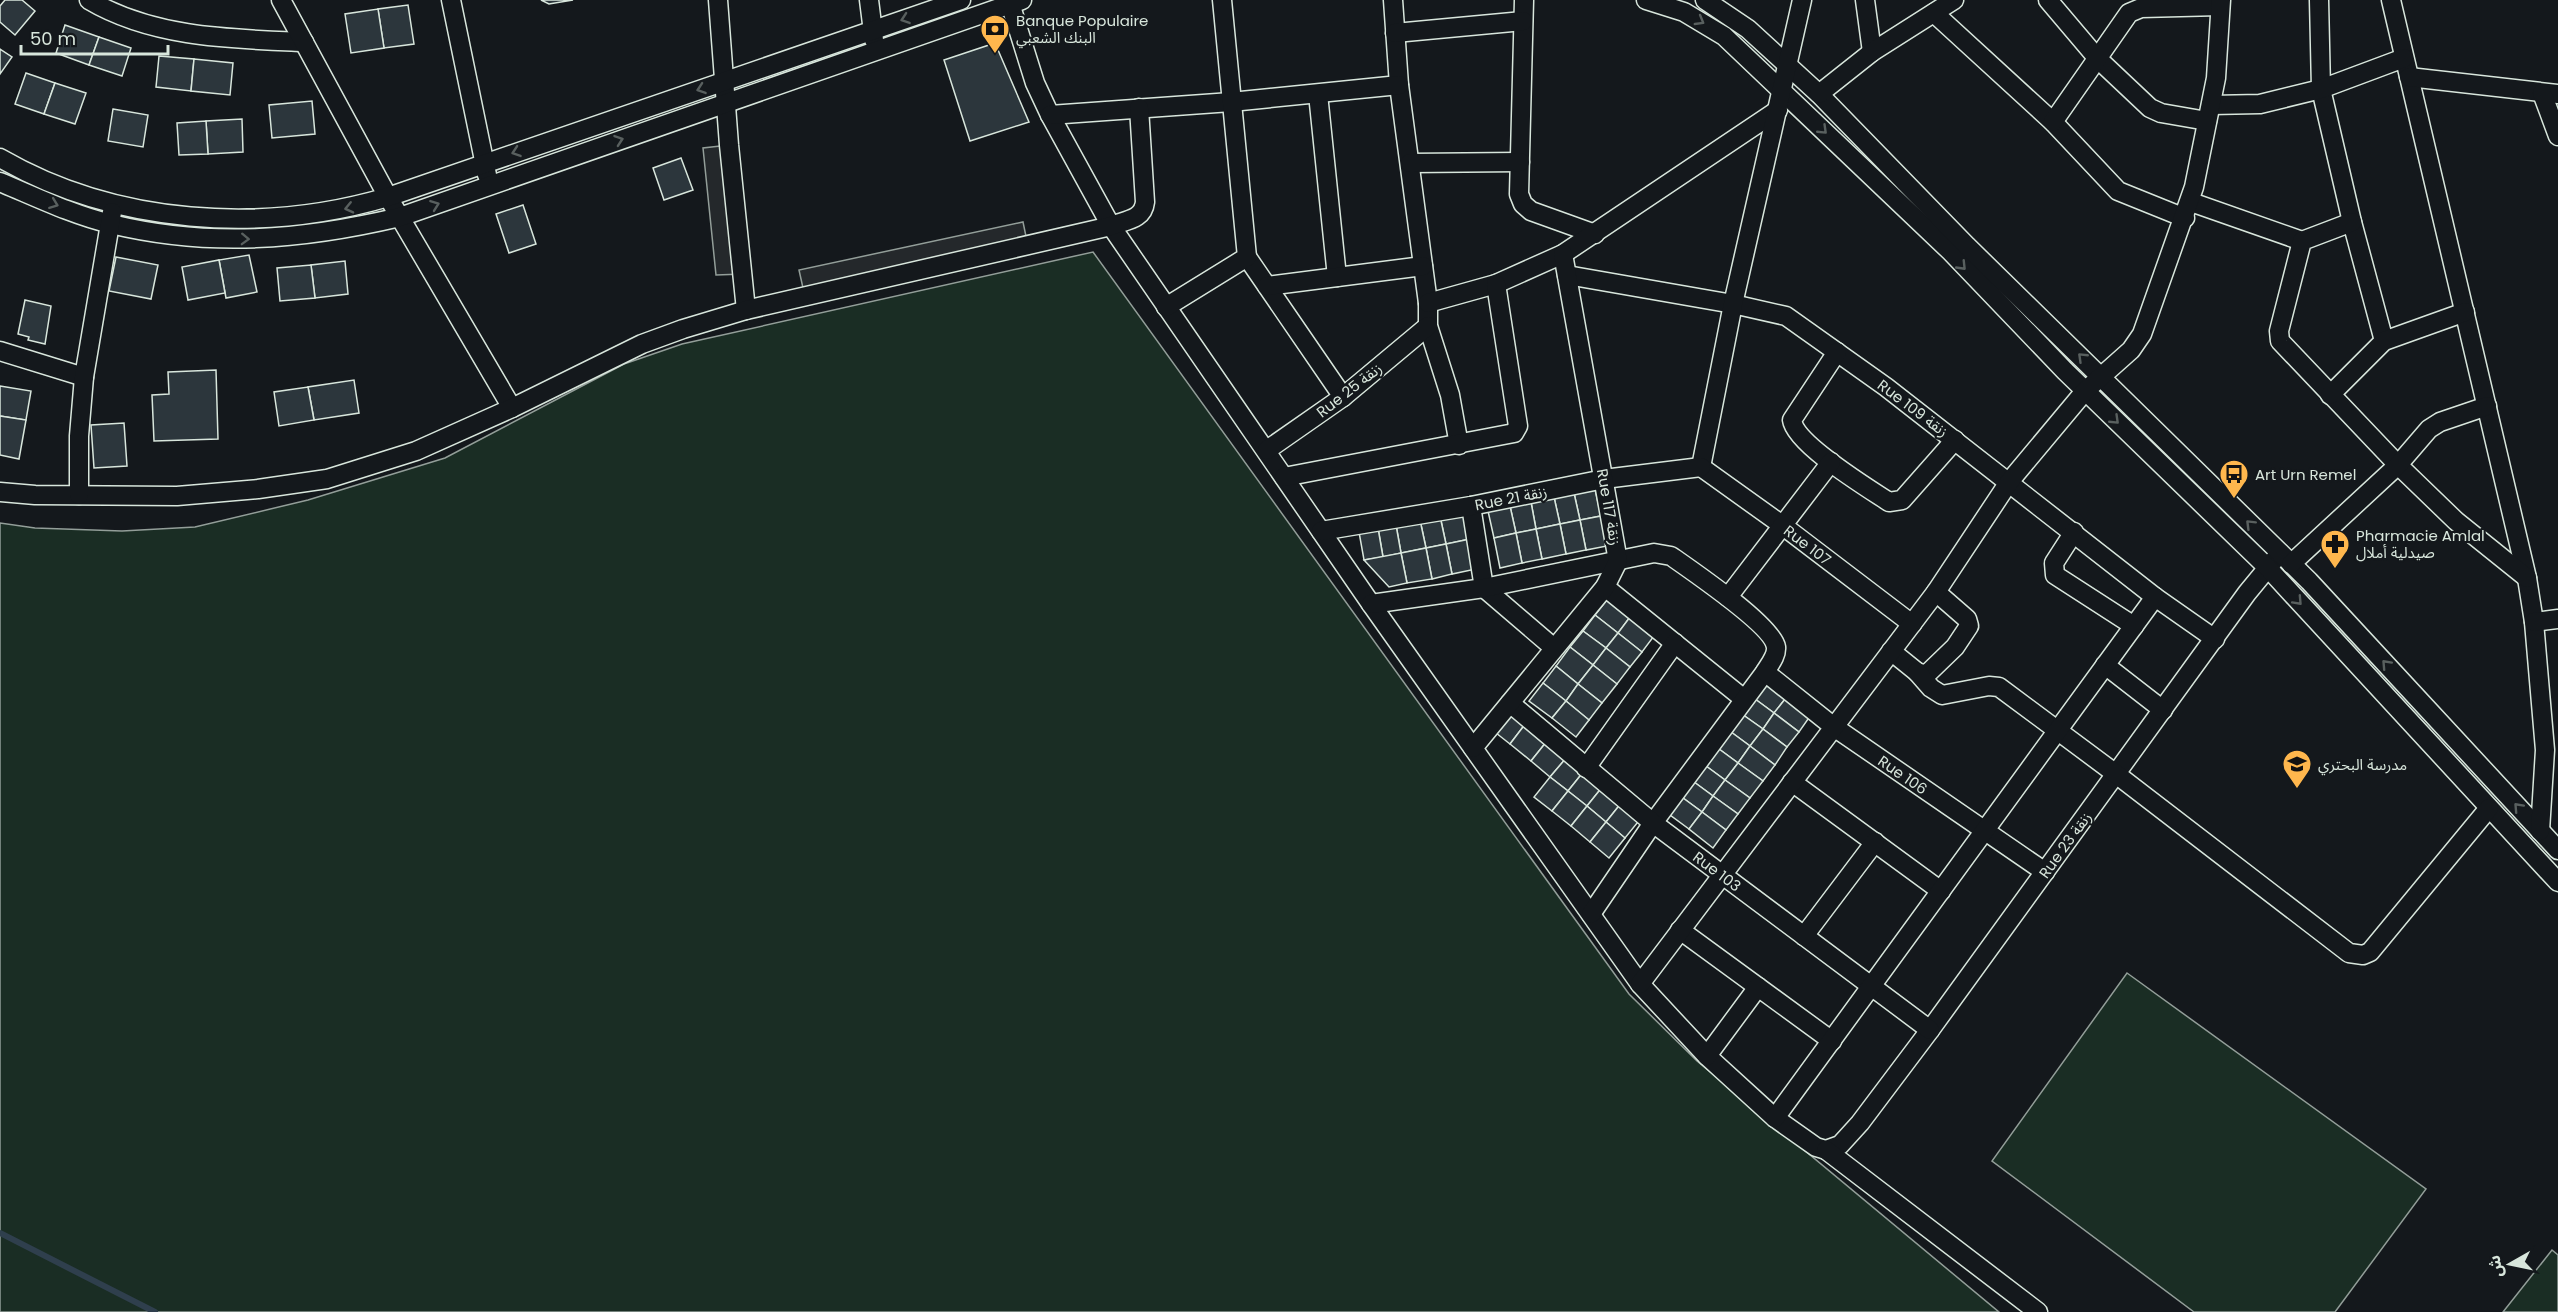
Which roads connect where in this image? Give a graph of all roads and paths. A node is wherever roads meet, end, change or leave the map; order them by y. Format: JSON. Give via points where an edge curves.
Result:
{"nodes":[{"id":1,"x":90,"y":0,"type":"edge"},
{"id":2,"x":281,"y":0,"type":"edge"},
{"id":3,"x":452,"y":0,"type":"edge"},
{"id":4,"x":718,"y":0,"type":"edge"},
{"id":5,"x":869,"y":0,"type":"edge"},
{"id":6,"x":960,"y":0,"type":"edge"},
{"id":7,"x":1221,"y":0,"type":"edge"},
{"id":8,"x":1393,"y":0,"type":"edge"},
{"id":9,"x":1524,"y":0,"type":"edge"},
{"id":10,"x":1646,"y":0,"type":"edge"},
{"id":11,"x":1705,"y":0,"type":"edge"},
{"id":12,"x":1802,"y":0,"type":"edge"},
{"id":13,"x":1864,"y":0,"type":"edge"},
{"id":14,"x":1954,"y":0,"type":"edge"},
{"id":15,"x":2048,"y":0,"type":"edge"},
{"id":16,"x":2319,"y":0,"type":"edge"},
{"id":17,"x":2391,"y":0,"type":"edge"},
{"id":18,"x":1014,"y":1,"type":"edge"},
{"id":19,"x":2221,"y":3,"type":"edge"},
{"id":20,"x":1934,"y":13,"type":"junction"},
{"id":21,"x":1523,"y":21,"type":"junction"},
{"id":22,"x":873,"y":30,"type":"junction"},
{"id":23,"x":1395,"y":33,"type":"junction"},
{"id":24,"x":304,"y":42,"type":"junction"},
{"id":25,"x":875,"y":50,"type":"junction"},
{"id":26,"x":1872,"y":52,"type":"junction"},
{"id":27,"x":2404,"y":58,"type":"junction"},
{"id":28,"x":2098,"y":59,"type":"junction"},
{"id":29,"x":1788,"y":65,"type":"junction"},
{"id":30,"x":2409,"y":77,"type":"junction"},
{"id":31,"x":724,"y":81,"type":"junction"},
{"id":32,"x":1399,"y":85,"type":"junction"},
{"id":33,"x":2321,"y":89,"type":"junction"},
{"id":34,"x":1781,"y":90,"type":"junction"},
{"id":35,"x":1318,"y":93,"type":"junction"},
{"id":36,"x":1820,"y":94,"type":"junction"},
{"id":37,"x":2550,"y":94,"type":"edge"},
{"id":38,"x":1232,"y":102,"type":"junction"},
{"id":39,"x":726,"y":103,"type":"junction"},
{"id":40,"x":1139,"y":108,"type":"junction"},
{"id":41,"x":1778,"y":110,"type":"junction"},
{"id":42,"x":2209,"y":113,"type":"junction"},
{"id":43,"x":1050,"y":115,"type":"junction"},
{"id":44,"x":2053,"y":122,"type":"junction"},
{"id":45,"x":2558,"y":136,"type":"edge"},
{"id":46,"x":0,"y":158,"type":"edge"},
{"id":47,"x":1520,"y":162,"type":"junction"},
{"id":48,"x":484,"y":163,"type":"junction"},
{"id":49,"x":1410,"y":163,"type":"junction"},
{"id":50,"x":0,"y":182,"type":"edge"},
{"id":51,"x":489,"y":185,"type":"junction"},
{"id":52,"x":388,"y":197,"type":"junction"},
{"id":53,"x":113,"y":202,"type":"junction"},
{"id":54,"x":2188,"y":210,"type":"junction"},
{"id":55,"x":159,"y":212,"type":"junction"},
{"id":56,"x":400,"y":217,"type":"junction"},
{"id":57,"x":270,"y":218,"type":"junction"},
{"id":58,"x":2352,"y":222,"type":"junction"},
{"id":59,"x":110,"y":224,"type":"junction"},
{"id":60,"x":1111,"y":226,"type":"junction"},
{"id":61,"x":154,"y":232,"type":"junction"},
{"id":62,"x":1595,"y":234,"type":"junction"},
{"id":63,"x":271,"y":238,"type":"junction"},
{"id":64,"x":2302,"y":241,"type":"junction"},
{"id":65,"x":1563,"y":255,"type":"junction"},
{"id":66,"x":1247,"y":257,"type":"junction"},
{"id":67,"x":1423,"y":266,"type":"junction"},
{"id":68,"x":1567,"y":275,"type":"junction"},
{"id":69,"x":1337,"y":277,"type":"junction"},
{"id":70,"x":1496,"y":284,"type":"junction"},
{"id":71,"x":1267,"y":286,"type":"junction"},
{"id":72,"x":1428,"y":303,"type":"junction"},
{"id":73,"x":1733,"y":304,"type":"junction"},
{"id":74,"x":1166,"y":307,"type":"junction"},
{"id":75,"x":746,"y":310,"type":"junction"},
{"id":76,"x":2465,"y":312,"type":"junction"},
{"id":77,"x":1428,"y":326,"type":"junction"},
{"id":78,"x":2384,"y":341,"type":"junction"},
{"id":79,"x":0,"y":351,"type":"edge"},
{"id":80,"x":1837,"y":352,"type":"junction"},
{"id":81,"x":2103,"y":376,"type":"junction"},
{"id":82,"x":84,"y":377,"type":"junction"},
{"id":83,"x":2085,"y":391,"type":"junction"},
{"id":84,"x":2330,"y":395,"type":"junction"},
{"id":85,"x":1343,"y":397,"type":"junction"},
{"id":86,"x":2487,"y":406,"type":"junction"},
{"id":87,"x":512,"y":408,"type":"junction"},
{"id":88,"x":1955,"y":440,"type":"junction"},
{"id":89,"x":1460,"y":445,"type":"junction"},
{"id":90,"x":1267,"y":450,"type":"junction"},
{"id":91,"x":1831,"y":462,"type":"junction"},
{"id":92,"x":2398,"y":465,"type":"junction"},
{"id":93,"x":1701,"y":467,"type":"junction"},
{"id":94,"x":1284,"y":477,"type":"junction"},
{"id":95,"x":1604,"y":479,"type":"junction"},
{"id":96,"x":2010,"y":482,"type":"junction"},
{"id":97,"x":0,"y":492,"type":"edge"},
{"id":98,"x":79,"y":495,"type":"junction"},
{"id":99,"x":1471,"y":506,"type":"junction"},
{"id":100,"x":1782,"y":525,"type":"junction"},
{"id":101,"x":1321,"y":531,"type":"junction"},
{"id":102,"x":2074,"y":532,"type":"junction"},
{"id":103,"x":2285,"y":558,"type":"junction"},
{"id":104,"x":1618,"y":561,"type":"junction"},
{"id":105,"x":2268,"y":568,"type":"junction"},
{"id":106,"x":2527,"y":578,"type":"junction"},
{"id":107,"x":1605,"y":587,"type":"junction"},
{"id":108,"x":1484,"y":588,"type":"junction"},
{"id":109,"x":1936,"y":592,"type":"junction"},
{"id":110,"x":1728,"y":597,"type":"junction"},
{"id":111,"x":2155,"y":597,"type":"junction"},
{"id":112,"x":1371,"y":604,"type":"junction"},
{"id":113,"x":2558,"y":619,"type":"edge"},
{"id":114,"x":2534,"y":622,"type":"junction"},
{"id":115,"x":1912,"y":624,"type":"junction"},
{"id":116,"x":2134,"y":626,"type":"junction"},
{"id":117,"x":2215,"y":639,"type":"junction"},
{"id":118,"x":1675,"y":643,"type":"junction"},
{"id":119,"x":1554,"y":648,"type":"junction"},
{"id":120,"x":1891,"y":651,"type":"junction"},
{"id":121,"x":2104,"y":665,"type":"junction"},
{"id":122,"x":1765,"y":672,"type":"junction"},
{"id":123,"x":1917,"y":672,"type":"junction"},
{"id":124,"x":1744,"y":699,"type":"junction"},
{"id":125,"x":1510,"y":703,"type":"junction"},
{"id":126,"x":2163,"y":710,"type":"junction"},
{"id":127,"x":2550,"y":712,"type":"edge"},
{"id":128,"x":1834,"y":727,"type":"junction"},
{"id":129,"x":2056,"y":731,"type":"junction"},
{"id":130,"x":1473,"y":748,"type":"junction"},
{"id":131,"x":1586,"y":768,"type":"junction"},
{"id":132,"x":2116,"y":774,"type":"junction"},
{"id":133,"x":1792,"y":782,"type":"junction"},
{"id":134,"x":2489,"y":808,"type":"junction"},
{"id":135,"x":1653,"y":823,"type":"junction"},
{"id":136,"x":1985,"y":831,"type":"junction"},
{"id":137,"x":2540,"y":831,"type":"junction"},
{"id":138,"x":1875,"y":842,"type":"junction"},
{"id":139,"x":2558,"y":850,"type":"edge"},
{"id":140,"x":2046,"y":872,"type":"junction"},
{"id":141,"x":1722,"y":875,"type":"junction"},
{"id":142,"x":2558,"y":882,"type":"edge"},
{"id":143,"x":1941,"y":891,"type":"junction"},
{"id":144,"x":1591,"y":914,"type":"junction"},
{"id":145,"x":1680,"y":930,"type":"junction"},
{"id":146,"x":1804,"y":936,"type":"junction"},
{"id":147,"x":1640,"y":984,"type":"junction"},
{"id":148,"x":1871,"y":986,"type":"junction"},
{"id":149,"x":1758,"y":987,"type":"junction"},
{"id":150,"x":1930,"y":1030,"type":"junction"},
{"id":151,"x":1832,"y":1041,"type":"junction"},
{"id":152,"x":1707,"y":1056,"type":"junction"},
{"id":153,"x":1775,"y":1118,"type":"junction"},
{"id":154,"x":1826,"y":1150,"type":"junction"},
{"id":155,"x":2038,"y":1312,"type":"edge"}],
"edges":[{"from":1,"to":24,"type":"street","via":[[157,28],[233,39]]},
{"from":2,"to":24,"type":"street"},
{"from":3,"to":48,"type":"street"},
{"from":4,"to":31,"type":"street"},
{"from":5,"to":22,"type":"street"},
{"from":6,"to":22,"type":"street","one_way":true},
{"from":7,"to":38,"type":"street"},
{"from":8,"to":23,"type":"street"},
{"from":9,"to":21,"type":"street"},
{"from":10,"to":34,"type":"street","one_way":true,"via":[[1684,12],[1724,36]]},
{"from":11,"to":29,"type":"street","via":[[1748,29]]},
{"from":12,"to":29,"type":"street"},
{"from":13,"to":26,"type":"street"},
{"from":14,"to":20,"type":"street"},
{"from":15,"to":28,"type":"street"},
{"from":16,"to":33,"type":"street"},
{"from":17,"to":27,"type":"street"},
{"from":18,"to":25,"type":"street"},
{"from":18,"to":43,"type":"street","via":[[1035,83]]},
{"from":19,"to":28,"type":"street","via":[[2135,10],[2124,18]]},
{"from":19,"to":42,"type":"street","via":[[2216,78]]},
{"from":20,"to":26,"type":"street"},
{"from":20,"to":44,"type":"street"},
{"from":21,"to":23,"type":"street"},
{"from":21,"to":47,"type":"street"},
{"from":22,"to":25,"type":"street"},
{"from":22,"to":31,"type":"street"},
{"from":23,"to":32,"type":"street"},
{"from":24,"to":52,"type":"street"},
{"from":25,"to":39,"type":"street"},
{"from":26,"to":36,"type":"street"},
{"from":27,"to":30,"type":"street"},
{"from":27,"to":33,"type":"street"},
{"from":28,"to":42,"type":"street","via":[[2150,108],[2161,113]]},
{"from":28,"to":44,"type":"street"},
{"from":29,"to":34,"type":"street"},
{"from":29,"to":36,"type":"street"},
{"from":30,"to":37,"type":"street"},
{"from":30,"to":76,"type":"street"},
{"from":31,"to":39,"type":"street"},
{"from":31,"to":48,"type":"street","one_way":true},
{"from":32,"to":35,"type":"street"},
{"from":32,"to":49,"type":"street"},
{"from":33,"to":42,"type":"street"},
{"from":33,"to":58,"type":"street"},
{"from":34,"to":41,"type":"street"},
{"from":34,"to":83,"type":"street","one_way":true,"via":[[1951,252]]},
{"from":35,"to":38,"type":"street"},
{"from":35,"to":69,"type":"street"},
{"from":81,"to":36,"type":"street","one_way":true,"via":[[1967,246]]},
{"from":37,"to":45,"type":"street"},
{"from":38,"to":40,"type":"street"},
{"from":38,"to":66,"type":"street"},
{"from":51,"to":39,"type":"street","one_way":true},
{"from":39,"to":75,"type":"street"},
{"from":40,"to":43,"type":"street"},
{"from":40,"to":60,"type":"street","via":[[1144,211]]},
{"from":41,"to":62,"type":"street"},
{"from":41,"to":73,"type":"street"},
{"from":42,"to":54,"type":"street"},
{"from":43,"to":60,"type":"street"},
{"from":44,"to":54,"type":"street","via":[[2118,191]]},
{"from":46,"to":53,"type":"street","via":[[60,186]]},
{"from":47,"to":49,"type":"street"},
{"from":47,"to":62,"type":"street","via":[[1519,194],[1527,208]]},
{"from":48,"to":51,"type":"street"},
{"from":48,"to":52,"type":"street"},
{"from":49,"to":67,"type":"street"},
{"from":50,"to":59,"type":"street","one_way":true},
{"from":56,"to":51,"type":"street","one_way":true},
{"from":52,"to":56,"type":"street"},
{"from":52,"to":57,"type":"street","one_way":true,"via":[[349,208]]},
{"from":53,"to":55,"type":"street"},
{"from":53,"to":59,"type":"street"},
{"from":54,"to":64,"type":"street"},
{"from":54,"to":81,"type":"street","via":[[2142,334]]},
{"from":55,"to":57,"type":"street","via":[[205,218]]},
{"from":55,"to":61,"type":"street"},
{"from":56,"to":63,"type":"street","via":[[309,236]]},
{"from":56,"to":87,"type":"street"},
{"from":57,"to":63,"type":"street"},
{"from":58,"to":64,"type":"street"},
{"from":58,"to":78,"type":"street"},
{"from":59,"to":61,"type":"street"},
{"from":59,"to":82,"type":"street"},
{"from":60,"to":74,"type":"street"},
{"from":60,"to":75,"type":"street"},
{"from":61,"to":63,"type":"street","one_way":true,"via":[[210,238]]},
{"from":62,"to":65,"type":"street"},
{"from":64,"to":84,"type":"street","via":[[2279,336]]},
{"from":65,"to":68,"type":"street","name":"Rue 117 زنقة"},
{"from":65,"to":70,"type":"street"},
{"from":66,"to":71,"type":"street"},
{"from":66,"to":74,"type":"street"},
{"from":67,"to":69,"type":"street"},
{"from":67,"to":72,"type":"street"},
{"from":68,"to":73,"type":"street","name":"Rue 109 زنقة"},
{"from":68,"to":95,"type":"street","name":"Rue 117 زنقة"},
{"from":69,"to":71,"type":"street"},
{"from":70,"to":72,"type":"street"},
{"from":70,"to":89,"type":"street","via":[[1517,430],[1510,435]]},
{"from":71,"to":85,"type":"street"},
{"from":72,"to":77,"type":"street"},
{"from":73,"to":80,"type":"street","name":"Rue 109 زنقة","via":[[1786,316]]},
{"from":73,"to":93,"type":"street"},
{"from":74,"to":90,"type":"street"},
{"from":75,"to":87,"type":"street","via":[[642,344]]},
{"from":76,"to":78,"type":"street"},
{"from":76,"to":86,"type":"street"},
{"from":77,"to":85,"type":"street","name":"Rue 25 زنقة"},
{"from":77,"to":89,"type":"street","via":[[1450,395]]},
{"from":78,"to":84,"type":"street"},
{"from":79,"to":82,"type":"street"},
{"from":80,"to":88,"type":"street","name":"Rue 109 زنقة"},
{"from":80,"to":91,"type":"street","via":[[1792,420],[1796,432]]},
{"from":81,"to":83,"type":"street"},
{"from":103,"to":81,"type":"street","one_way":true},
{"from":82,"to":98,"type":"street"},
{"from":83,"to":96,"type":"street"},
{"from":83,"to":105,"type":"street","one_way":true},
{"from":84,"to":92,"type":"street"},
{"from":85,"to":90,"type":"street","name":"Rue 25 زنقة"},
{"from":86,"to":92,"type":"street","name":"Rue 23 زنقة","via":[[2429,429]]},
{"from":86,"to":106,"type":"street"},
{"from":87,"to":98,"type":"street","via":[[416,450],[327,479],[177,496]]},
{"from":88,"to":91,"type":"street","via":[[1896,502],[1889,502]]},
{"from":88,"to":96,"type":"street","name":"Rue 109 زنقة"},
{"from":89,"to":94,"type":"street"},
{"from":90,"to":94,"type":"street"},
{"from":91,"to":100,"type":"street"},
{"from":92,"to":103,"type":"street","name":"Rue 23 زنقة"},
{"from":92,"to":106,"type":"street","via":[[2456,521]]},
{"from":93,"to":95,"type":"street","name":"Rue 21 زنقة"},
{"from":93,"to":100,"type":"street","name":"Rue 107"},
{"from":94,"to":101,"type":"street"},
{"from":95,"to":99,"type":"street","name":"Rue 21 زنقة"},
{"from":95,"to":104,"type":"street","name":"Rue 117 زنقة"},
{"from":96,"to":102,"type":"street","name":"Rue 109 زنقة"},
{"from":96,"to":109,"type":"street"},
{"from":97,"to":98,"type":"street"},
{"from":99,"to":101,"type":"street","name":"Rue 21 زنقة"},
{"from":99,"to":108,"type":"street"},
{"from":100,"to":110,"type":"street"},
{"from":100,"to":115,"type":"street","name":"Rue 107"},
{"from":101,"to":112,"type":"street"},
{"from":102,"to":111,"type":"street","name":"Rue 109 زنقة"},
{"from":102,"to":116,"type":"street","via":[[2054,563],[2055,575]]},
{"from":103,"to":105,"type":"street","name":"Rue 23 زنقة"},
{"from":137,"to":103,"type":"street","one_way":true},
{"from":104,"to":107,"type":"street","name":"Rue 117 زنقة"},
{"from":104,"to":108,"type":"street"},
{"from":104,"to":110,"type":"street","via":[[1654,553],[1671,556]]},
{"from":105,"to":117,"type":"street","name":"Rue 23 زنقة"},
{"from":105,"to":134,"type":"street","one_way":true},
{"from":106,"to":114,"type":"street"},
{"from":107,"to":118,"type":"street"},
{"from":107,"to":119,"type":"street","name":"Rue 117 زنقة"},
{"from":108,"to":112,"type":"street"},
{"from":108,"to":119,"type":"street"},
{"from":109,"to":115,"type":"street"},
{"from":109,"to":123,"type":"street","via":[[1967,619],[1969,626],[1932,671],[1926,675]]},
{"from":110,"to":122,"type":"street","via":[[1773,638],[1775,653]]},
{"from":111,"to":116,"type":"street"},
{"from":111,"to":117,"type":"street","name":"Rue 109 زنقة"},
{"from":112,"to":130,"type":"street"},
{"from":113,"to":114,"type":"street"},
{"from":114,"to":127,"type":"street"},
{"from":115,"to":120,"type":"street"},
{"from":116,"to":121,"type":"street"},
{"from":117,"to":126,"type":"street","name":"Rue 23 زنقة"},
{"from":118,"to":124,"type":"street"},
{"from":118,"to":131,"type":"street"},
{"from":119,"to":125,"type":"street","name":"Rue 117 زنقة"},
{"from":120,"to":123,"type":"street"},
{"from":120,"to":128,"type":"street"},
{"from":121,"to":126,"type":"street"},
{"from":121,"to":129,"type":"street"},
{"from":122,"to":124,"type":"street"},
{"from":122,"to":128,"type":"street","name":"Rue 106"},
{"from":123,"to":129,"type":"street","via":[[1942,695],[1999,687]]},
{"from":124,"to":135,"type":"street"},
{"from":125,"to":130,"type":"street","name":"Rue 117 زنقة"},
{"from":125,"to":131,"type":"street","name":"Rue 103"},
{"from":126,"to":132,"type":"street","name":"Rue 23 زنقة"},
{"from":127,"to":137,"type":"street"},
{"from":128,"to":133,"type":"street"},
{"from":128,"to":136,"type":"street","name":"Rue 106"},
{"from":129,"to":132,"type":"street"},
{"from":129,"to":136,"type":"street"},
{"from":130,"to":144,"type":"street"},
{"from":131,"to":135,"type":"street","name":"Rue 103"},
{"from":132,"to":134,"type":"street","via":[[2356,955],[2370,952]]},
{"from":132,"to":140,"type":"street","name":"Rue 23 زنقة"},
{"from":133,"to":138,"type":"street"},
{"from":133,"to":141,"type":"street"},
{"from":134,"to":142,"type":"street"},
{"from":135,"to":141,"type":"street","name":"Rue 103"},
{"from":135,"to":144,"type":"street"},
{"from":136,"to":140,"type":"street","name":"Rue 106"},
{"from":136,"to":143,"type":"street"},
{"from":137,"to":139,"type":"street"},
{"from":138,"to":143,"type":"street"},
{"from":138,"to":146,"type":"street"},
{"from":140,"to":150,"type":"street","name":"Rue 23 زنقة"},
{"from":141,"to":145,"type":"street"},
{"from":141,"to":146,"type":"street","name":"Rue 103"},
{"from":143,"to":148,"type":"street"},
{"from":144,"to":147,"type":"street"},
{"from":145,"to":147,"type":"street"},
{"from":145,"to":149,"type":"street"},
{"from":146,"to":148,"type":"street","name":"Rue 103"},
{"from":147,"to":152,"type":"street"},
{"from":148,"to":150,"type":"street","name":"Rue 103"},
{"from":148,"to":151,"type":"street"},
{"from":149,"to":151,"type":"street"},
{"from":149,"to":152,"type":"street"},
{"from":150,"to":154,"type":"street","name":"Rue 23 زنقة","via":[[1849,1137]]},
{"from":151,"to":153,"type":"street"},
{"from":152,"to":153,"type":"street"},
{"from":153,"to":154,"type":"street","via":[[1816,1148]]},
{"from":154,"to":155,"type":"street"}]}
